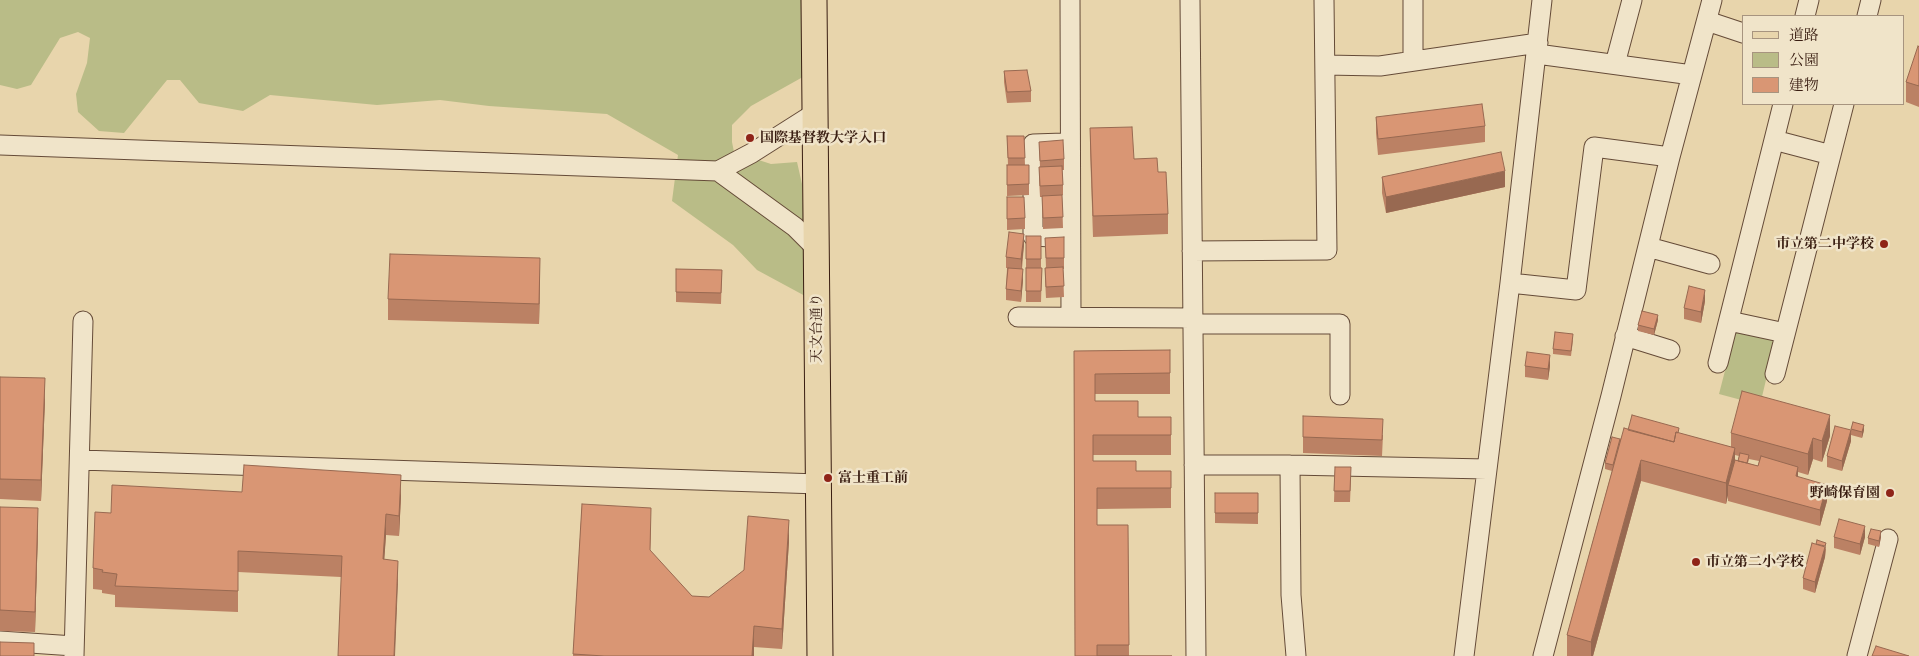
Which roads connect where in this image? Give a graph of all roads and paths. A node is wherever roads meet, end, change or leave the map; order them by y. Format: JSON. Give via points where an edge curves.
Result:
{"nodes":[{"id":1,"x":814,"y":0,"type":"edge"},
{"id":2,"x":1070,"y":0,"type":"edge"},
{"id":3,"x":1190,"y":0,"type":"edge"},
{"id":4,"x":1324,"y":0,"type":"edge"},
{"id":5,"x":1413,"y":0,"type":"edge"},
{"id":6,"x":1542,"y":0,"type":"edge"},
{"id":7,"x":1632,"y":0,"type":"edge"},
{"id":8,"x":1712,"y":0,"type":"edge"},
{"id":9,"x":1809,"y":0,"type":"edge"},
{"id":10,"x":1871,"y":0,"type":"edge"},
{"id":11,"x":1805,"y":15,"type":"edge"},
{"id":12,"x":1867,"y":15,"type":"edge"},
{"id":13,"x":1707,"y":21,"type":"junction"},
{"id":14,"x":1742,"y":33,"type":"edge"},
{"id":15,"x":1537,"y":49,"type":"junction"},
{"id":16,"x":1413,"y":61,"type":"junction"},
{"id":17,"x":1615,"y":64,"type":"junction"},
{"id":18,"x":1325,"y":65,"type":"junction"},
{"id":19,"x":1692,"y":75,"type":"junction"},
{"id":20,"x":1783,"y":105,"type":"edge"},
{"id":21,"x":1844,"y":105,"type":"edge"},
{"id":22,"x":815,"y":113,"type":"junction"},
{"id":23,"x":1776,"y":131,"type":"junction"},
{"id":24,"x":1070,"y":143,"type":"junction"},
{"id":25,"x":0,"y":145,"type":"edge"},
{"id":26,"x":1831,"y":155,"type":"junction"},
{"id":27,"x":1670,"y":156,"type":"junction"},
{"id":28,"x":718,"y":171,"type":"junction"},
{"id":29,"x":1070,"y":238,"type":"junction"},
{"id":30,"x":1648,"y":246,"type":"junction"},
{"id":31,"x":817,"y":249,"type":"junction"},
{"id":32,"x":1192,"y":251,"type":"junction"},
{"id":33,"x":1710,"y":264,"type":"dead end"},
{"id":34,"x":1510,"y":283,"type":"junction"},
{"id":35,"x":1018,"y":317,"type":"dead end"},
{"id":36,"x":1071,"y":317,"type":"junction"},
{"id":37,"x":83,"y":321,"type":"dead end"},
{"id":38,"x":1193,"y":321,"type":"junction"},
{"id":39,"x":1729,"y":321,"type":"junction"},
{"id":40,"x":1785,"y":333,"type":"junction"},
{"id":41,"x":1625,"y":336,"type":"junction"},
{"id":42,"x":1670,"y":350,"type":"dead end"},
{"id":43,"x":1718,"y":363,"type":"dead end"},
{"id":44,"x":1775,"y":374,"type":"dead end"},
{"id":45,"x":1340,"y":395,"type":"dead end"},
{"id":46,"x":80,"y":460,"type":"junction"},
{"id":47,"x":1290,"y":464,"type":"junction"},
{"id":48,"x":1194,"y":465,"type":"junction"},
{"id":49,"x":1487,"y":469,"type":"junction"},
{"id":50,"x":819,"y":484,"type":"junction"},
{"id":51,"x":1888,"y":539,"type":"dead end"},
{"id":52,"x":0,"y":641,"type":"edge"},
{"id":53,"x":74,"y":651,"type":"edge"},
{"id":54,"x":820,"y":656,"type":"edge"},
{"id":55,"x":1196,"y":656,"type":"edge"},
{"id":56,"x":1296,"y":656,"type":"edge"},
{"id":57,"x":1464,"y":656,"type":"edge"},
{"id":58,"x":1542,"y":656,"type":"edge"},
{"id":59,"x":1857,"y":656,"type":"edge"}],
"edges":[{"from":1,"to":22,"type":"main road","name":"天文台通り"},
{"from":2,"to":24,"type":"street"},
{"from":3,"to":32,"type":"street"},
{"from":4,"to":18,"type":"street"},
{"from":5,"to":16,"type":"street"},
{"from":6,"to":15,"type":"street"},
{"from":7,"to":17,"type":"street"},
{"from":8,"to":13,"type":"street"},
{"from":9,"to":11,"type":"street"},
{"from":10,"to":12,"type":"street"},
{"from":13,"to":14,"type":"street"},
{"from":13,"to":19,"type":"street"},
{"from":15,"to":16,"type":"street"},
{"from":15,"to":17,"type":"street"},
{"from":15,"to":34,"type":"street"},
{"from":16,"to":18,"type":"street","via":[[1380,66]]},
{"from":17,"to":19,"type":"street"},
{"from":18,"to":32,"type":"street","via":[[1327,250]]},
{"from":19,"to":27,"type":"street"},
{"from":20,"to":23,"type":"street"},
{"from":21,"to":26,"type":"street"},
{"from":22,"to":28,"type":"street"},
{"from":22,"to":31,"type":"main road","name":"天文台通り"},
{"from":23,"to":26,"type":"street"},
{"from":23,"to":39,"type":"street"},
{"from":24,"to":29,"type":"street"},
{"from":24,"to":29,"type":"street","via":[[1033,144],[1033,236]]},
{"from":25,"to":28,"type":"street"},
{"from":26,"to":40,"type":"street"},
{"from":27,"to":30,"type":"street"},
{"from":27,"to":34,"type":"street","via":[[1594,147],[1576,290]]},
{"from":28,"to":31,"type":"street","via":[[796,227]]},
{"from":29,"to":36,"type":"street"},
{"from":30,"to":33,"type":"street"},
{"from":30,"to":41,"type":"street"},
{"from":31,"to":50,"type":"main road","name":"天文台通り"},
{"from":32,"to":38,"type":"street"},
{"from":34,"to":49,"type":"street"},
{"from":35,"to":36,"type":"street"},
{"from":36,"to":38,"type":"street"},
{"from":37,"to":46,"type":"street"},
{"from":38,"to":45,"type":"street","via":[[1340,324]]},
{"from":38,"to":48,"type":"street"},
{"from":39,"to":40,"type":"street"},
{"from":39,"to":43,"type":"street"},
{"from":40,"to":44,"type":"street"},
{"from":41,"to":42,"type":"street"},
{"from":41,"to":58,"type":"street"},
{"from":46,"to":50,"type":"street"},
{"from":46,"to":53,"type":"street"},
{"from":47,"to":48,"type":"street"},
{"from":47,"to":49,"type":"street"},
{"from":47,"to":56,"type":"street","via":[[1291,595]]},
{"from":48,"to":55,"type":"street"},
{"from":49,"to":57,"type":"street"},
{"from":50,"to":54,"type":"main road","name":"天文台通り"},
{"from":51,"to":59,"type":"street"},
{"from":52,"to":53,"type":"street"}]}
